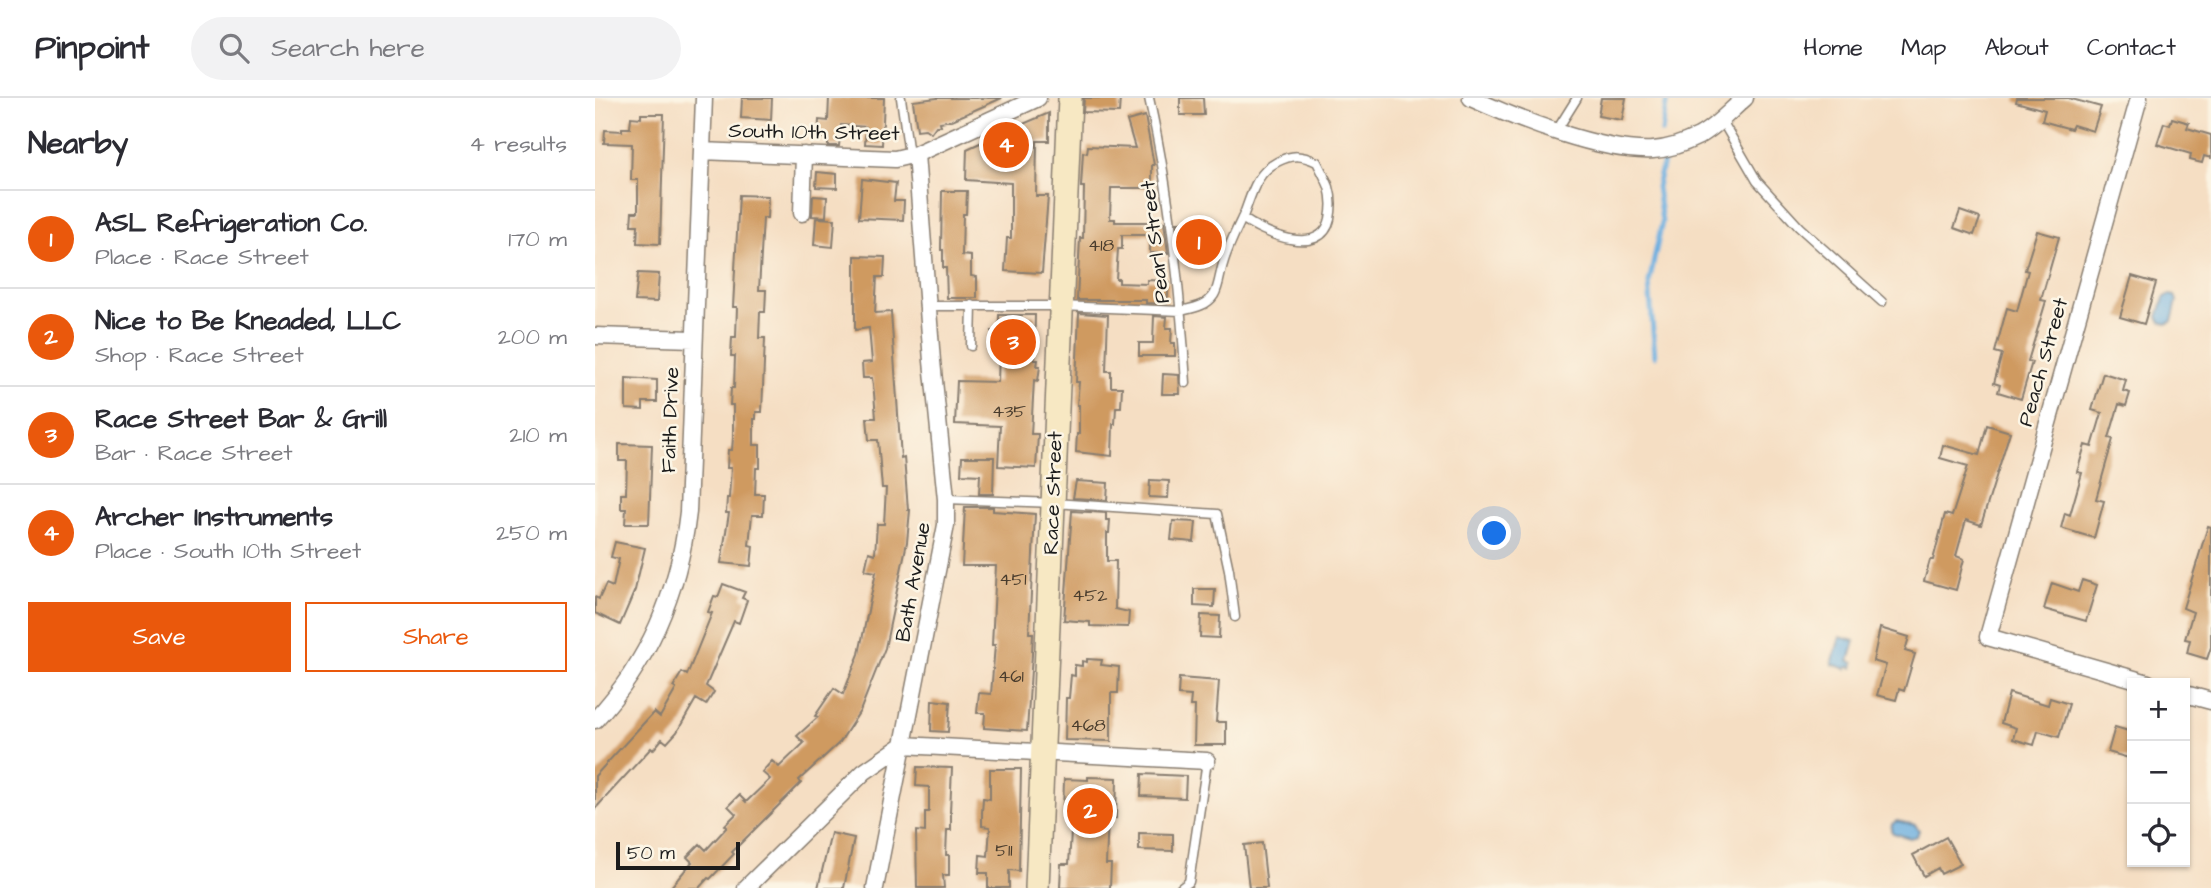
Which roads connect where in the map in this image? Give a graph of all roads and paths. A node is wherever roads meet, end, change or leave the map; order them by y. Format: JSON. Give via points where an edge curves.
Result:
{"nodes":[{"id":1,"x":704,"y":98,"type":"edge"},
{"id":2,"x":901,"y":98,"type":"edge"},
{"id":3,"x":1038,"y":98,"type":"edge"},
{"id":4,"x":1070,"y":98,"type":"edge"},
{"id":5,"x":1149,"y":98,"type":"edge"},
{"id":6,"x":1472,"y":98,"type":"edge"},
{"id":7,"x":1577,"y":98,"type":"edge"},
{"id":8,"x":1745,"y":98,"type":"edge"},
{"id":9,"x":2139,"y":98,"type":"edge"},
{"id":10,"x":1721,"y":119,"type":"junction"},
{"id":11,"x":1557,"y":130,"type":"junction"},
{"id":12,"x":702,"y":150,"type":"junction"},
{"id":13,"x":804,"y":155,"type":"junction"},
{"id":14,"x":912,"y":155,"type":"junction"},
{"id":15,"x":802,"y":213,"type":"dead end"},
{"id":16,"x":1242,"y":218,"type":"junction"},
{"id":17,"x":1882,"y":302,"type":"dead end"},
{"id":18,"x":972,"y":305,"type":"junction"},
{"id":19,"x":927,"y":306,"type":"junction"},
{"id":20,"x":1060,"y":306,"type":"junction"},
{"id":21,"x":1181,"y":311,"type":"junction"},
{"id":22,"x":595,"y":336,"type":"edge"},
{"id":23,"x":694,"y":340,"type":"junction"},
{"id":24,"x":971,"y":346,"type":"dead end"},
{"id":25,"x":1186,"y":383,"type":"dead end"},
{"id":26,"x":946,"y":499,"type":"junction"},
{"id":27,"x":1054,"y":503,"type":"junction"},
{"id":28,"x":1235,"y":618,"type":"dead end"},
{"id":29,"x":2130,"y":678,"type":"edge"},
{"id":30,"x":2190,"y":695,"type":"edge"},
{"id":31,"x":2211,"y":701,"type":"edge"},
{"id":32,"x":595,"y":720,"type":"edge"},
{"id":33,"x":903,"y":746,"type":"junction"},
{"id":34,"x":1042,"y":751,"type":"junction"},
{"id":35,"x":1207,"y":761,"type":"joint"},
{"id":36,"x":746,"y":888,"type":"edge"},
{"id":37,"x":875,"y":888,"type":"edge"},
{"id":38,"x":1037,"y":888,"type":"edge"},
{"id":39,"x":1181,"y":888,"type":"edge"}],
"edges":[{"from":1,"to":12,"type":"street","name":"Faith Drive"},
{"from":2,"to":14,"type":"lane","name":"Bath Avenue"},
{"from":3,"to":14,"type":"street","name":"South 10th Street"},
{"from":4,"to":20,"type":"main road","name":"Race Street"},
{"from":5,"to":21,"type":"lane","name":"Pearl Street","via":[[1164,163]]},
{"from":6,"to":11,"type":"street"},
{"from":7,"to":11,"type":"lane"},
{"from":8,"to":10,"type":"street"},
{"from":9,"to":29,"type":"street","name":"Peach Street","via":[[1988,637]]},
{"from":10,"to":11,"type":"street","via":[[1699,136],[1654,150],[1619,148]]},
{"from":10,"to":17,"type":"lane","via":[[1757,181],[1799,227]]},
{"from":12,"to":13,"type":"street","name":"South 10th Street"},
{"from":12,"to":23,"type":"street","name":"Faith Drive"},
{"from":13,"to":14,"type":"street","name":"South 10th Street","via":[[895,159]]},
{"from":13,"to":15,"type":"street"},
{"from":14,"to":19,"type":"street","name":"Bath Avenue"},
{"from":16,"to":16,"type":"lane","via":[[1258,177],[1267,167],[1288,156],[1301,155],[1317,162],[1329,189],[1332,211],[1321,236],[1285,239]]},
{"from":16,"to":21,"type":"lane","via":[[1215,293],[1207,303]]},
{"from":18,"to":19,"type":"lane"},
{"from":18,"to":20,"type":"lane"},
{"from":18,"to":24,"type":"lane"},
{"from":19,"to":26,"type":"street","name":"Bath Avenue"},
{"from":20,"to":21,"type":"lane"},
{"from":20,"to":27,"type":"main road","name":"Race Street"},
{"from":21,"to":25,"type":"lane","name":"Pearl Street"},
{"from":22,"to":23,"type":"street"},
{"from":23,"to":32,"type":"street","name":"Faith Drive","via":[[688,512],[676,578],[652,641]]},
{"from":26,"to":27,"type":"lane"},
{"from":26,"to":33,"type":"street","name":"Bath Avenue","via":[[943,544]]},
{"from":27,"to":28,"type":"lane","via":[[1217,514]]},
{"from":27,"to":34,"type":"main road","name":"Race Street"},
{"from":30,"to":31,"type":"street"},
{"from":33,"to":34,"type":"street"},
{"from":33,"to":36,"type":"street","via":[[864,772]]},
{"from":33,"to":37,"type":"street","name":"Bath Avenue"},
{"from":34,"to":35,"type":"street"},
{"from":34,"to":38,"type":"main road","name":"Race Street"},
{"from":35,"to":39,"type":"lane","via":[[1189,882]]}]}
